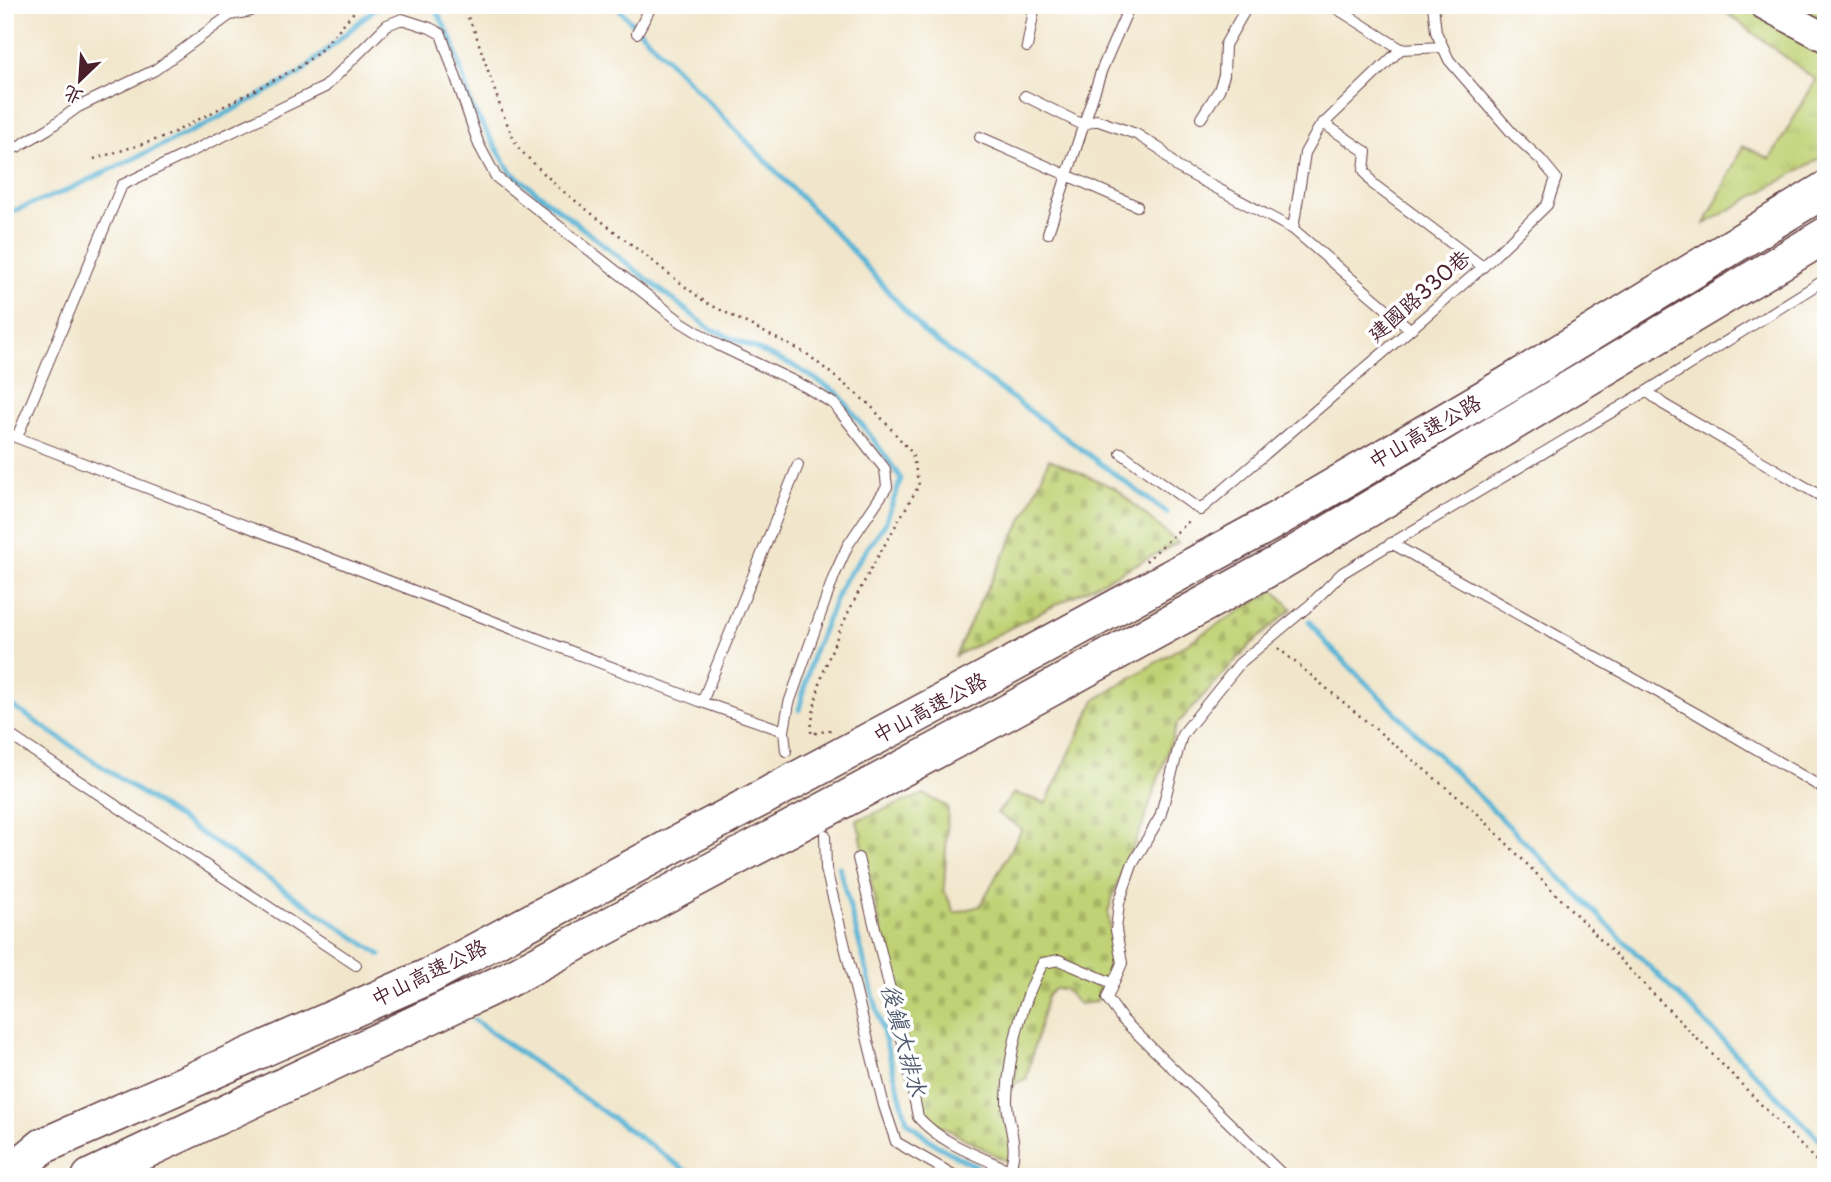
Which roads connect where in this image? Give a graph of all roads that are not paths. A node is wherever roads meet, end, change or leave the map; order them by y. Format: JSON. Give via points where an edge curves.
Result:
{"nodes":[{"id":1,"x":652,"y":5,"type":"edge"},
{"id":2,"x":1035,"y":5,"type":"edge"},
{"id":3,"x":1130,"y":5,"type":"edge"},
{"id":4,"x":1248,"y":5,"type":"edge"},
{"id":5,"x":1331,"y":5,"type":"edge"},
{"id":6,"x":1433,"y":5,"type":"edge"},
{"id":7,"x":1764,"y":5,"type":"edge"},
{"id":8,"x":251,"y":10,"type":"dead end"},
{"id":9,"x":637,"y":33,"type":"dead end"},
{"id":10,"x":1826,"y":38,"type":"edge"},
{"id":11,"x":1027,"y":47,"type":"dead end"},
{"id":12,"x":1443,"y":47,"type":"junction"},
{"id":13,"x":1401,"y":49,"type":"junction"},
{"id":14,"x":1025,"y":96,"type":"dead end"},
{"id":15,"x":1201,"y":118,"type":"dead end"},
{"id":16,"x":1324,"y":123,"type":"junction"},
{"id":17,"x":1083,"y":125,"type":"junction"},
{"id":18,"x":980,"y":137,"type":"dead end"},
{"id":19,"x":5,"y":151,"type":"edge"},
{"id":20,"x":1067,"y":175,"type":"junction"},
{"id":21,"x":1826,"y":189,"type":"edge"},
{"id":22,"x":1137,"y":206,"type":"dead end"},
{"id":23,"x":1293,"y":229,"type":"junction"},
{"id":24,"x":1048,"y":233,"type":"dead end"},
{"id":25,"x":1826,"y":235,"type":"edge"},
{"id":26,"x":1483,"y":267,"type":"junction"},
{"id":27,"x":1826,"y":279,"type":"edge"},
{"id":28,"x":1410,"y":329,"type":"junction"},
{"id":29,"x":1647,"y":391,"type":"junction"},
{"id":30,"x":5,"y":433,"type":"edge"},
{"id":31,"x":17,"y":438,"type":"junction"},
{"id":32,"x":1121,"y":453,"type":"dead end"},
{"id":33,"x":798,"y":465,"type":"dead end"},
{"id":34,"x":1826,"y":499,"type":"edge"},
{"id":35,"x":1391,"y":543,"type":"junction"},
{"id":36,"x":702,"y":702,"type":"junction"},
{"id":37,"x":784,"y":731,"type":"junction"},
{"id":38,"x":5,"y":732,"type":"edge"},
{"id":39,"x":786,"y":751,"type":"dead end"},
{"id":40,"x":1826,"y":790,"type":"edge"},
{"id":41,"x":825,"y":835,"type":"dead end"},
{"id":42,"x":858,"y":858,"type":"dead end"},
{"id":43,"x":356,"y":965,"type":"dead end"},
{"id":44,"x":1112,"y":983,"type":"junction"},
{"id":45,"x":43,"y":1146,"type":"junction"},
{"id":46,"x":5,"y":1149,"type":"edge"},
{"id":47,"x":5,"y":1171,"type":"edge"},
{"id":48,"x":1008,"y":1174,"type":"edge"},
{"id":49,"x":90,"y":1177,"type":"edge"},
{"id":50,"x":957,"y":1177,"type":"edge"},
{"id":51,"x":1023,"y":1177,"type":"edge"},
{"id":52,"x":1284,"y":1177,"type":"edge"}],
"edges":[{"from":1,"to":9,"type":"lane"},
{"from":2,"to":11,"type":"lane"},
{"from":3,"to":17,"type":"lane"},
{"from":4,"to":15,"type":"lane","via":[[1225,45],[1224,75]]},
{"from":5,"to":13,"type":"lane"},
{"from":6,"to":12,"type":"lane","name":"建國路330巷"},
{"from":7,"to":10,"type":"street"},
{"from":8,"to":19,"type":"lane","via":[[230,15],[155,70],[78,107],[17,148]]},
{"from":12,"to":13,"type":"lane"},
{"from":12,"to":26,"type":"lane","name":"建國路330巷","via":[[1505,125],[1556,178],[1547,205]]},
{"from":13,"to":16,"type":"lane"},
{"from":14,"to":17,"type":"lane"},
{"from":16,"to":23,"type":"lane","via":[[1305,153]]},
{"from":16,"to":26,"type":"lane","via":[[1366,152],[1364,170],[1373,184]]},
{"from":17,"to":20,"type":"lane"},
{"from":17,"to":23,"type":"lane","via":[[1096,120],[1136,134],[1177,167]]},
{"from":18,"to":20,"type":"lane"},
{"from":20,"to":22,"type":"lane"},
{"from":20,"to":24,"type":"lane"},
{"from":21,"to":45,"type":"highway","name":"中山高速公路","via":[[1291,511],[977,684],[429,976]]},
{"from":23,"to":28,"type":"lane"},
{"from":25,"to":49,"type":"highway","name":"中山高速公路","via":[[1279,563],[1006,713],[507,980]]},
{"from":26,"to":28,"type":"lane","name":"建國路330巷"},
{"from":27,"to":29,"type":"lane"},
{"from":28,"to":32,"type":"lane","name":"建國路330巷","via":[[1200,510]]},
{"from":29,"to":34,"type":"lane"},
{"from":29,"to":35,"type":"lane"},
{"from":30,"to":31,"type":"lane"},
{"from":31,"to":36,"type":"lane"},
{"from":31,"to":37,"type":"lane","via":[[122,185],[325,87],[387,24],[402,19],[430,28],[441,34],[479,145],[496,177],[681,322],[834,404],[885,469],[887,487],[848,545],[834,576],[789,703]]},
{"from":33,"to":36,"type":"lane"},
{"from":35,"to":40,"type":"lane"},
{"from":35,"to":44,"type":"lane","via":[[1342,573],[1240,663],[1182,735],[1160,817],[1132,865],[1119,903],[1116,930],[1122,963]]},
{"from":36,"to":37,"type":"lane"},
{"from":37,"to":39,"type":"lane"},
{"from":38,"to":43,"type":"lane"},
{"from":41,"to":50,"type":"lane","via":[[826,869],[896,1142]]},
{"from":42,"to":48,"type":"lane","via":[[918,1118],[965,1152]]},
{"from":44,"to":48,"type":"lane","via":[[1059,960],[1042,963],[1011,1055],[1007,1101],[1015,1138]]},
{"from":44,"to":52,"type":"lane","via":[[1107,998],[1122,1019]]},
{"from":45,"to":46,"type":"highway","via":[[18,1143]]},
{"from":45,"to":47,"type":"highway","name":"中山高速公路"},
{"from":48,"to":51,"type":"lane"}]}
